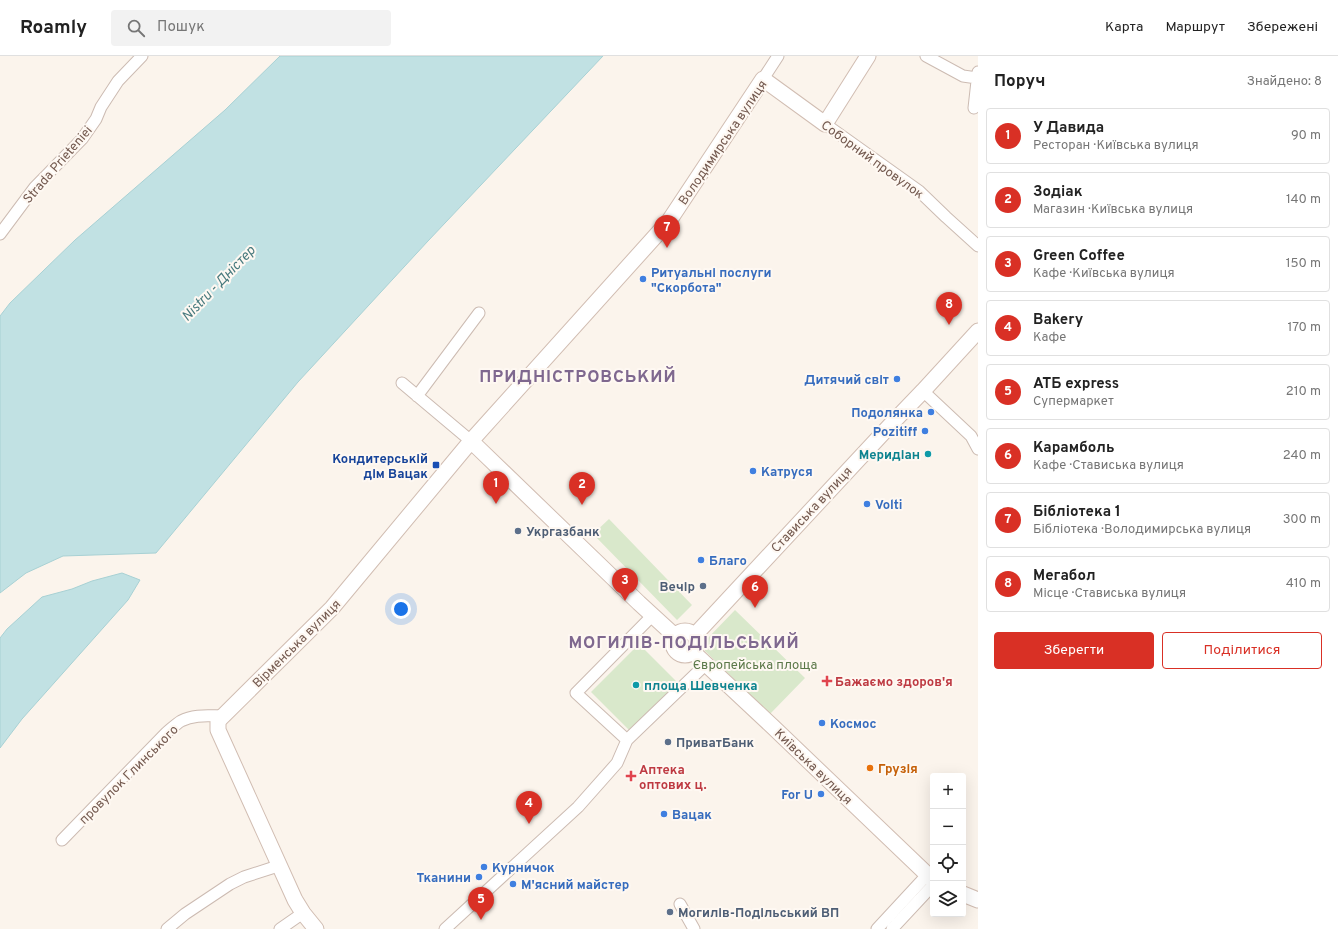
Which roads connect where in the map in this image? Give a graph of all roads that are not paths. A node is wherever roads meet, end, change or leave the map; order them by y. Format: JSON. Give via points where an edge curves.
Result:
{"nodes":[{"id":1,"x":142,"y":56,"type":"edge"},
{"id":2,"x":778,"y":56,"type":"edge"},
{"id":3,"x":868,"y":56,"type":"edge"},
{"id":4,"x":926,"y":56,"type":"edge"},
{"id":5,"x":977,"y":75,"type":"edge"},
{"id":6,"x":763,"y":80,"type":"junction"},
{"id":7,"x":974,"y":108,"type":"dead end"},
{"id":8,"x":825,"y":124,"type":"junction"},
{"id":9,"x":0,"y":234,"type":"edge"},
{"id":10,"x":978,"y":246,"type":"edge"},
{"id":11,"x":479,"y":313,"type":"dead end"},
{"id":12,"x":978,"y":331,"type":"edge"},
{"id":13,"x":402,"y":383,"type":"dead end"},
{"id":14,"x":923,"y":391,"type":"junction"},
{"id":15,"x":418,"y":396,"type":"junction"},
{"id":16,"x":471,"y":441,"type":"junction"},
{"id":17,"x":978,"y":449,"type":"edge"},
{"id":18,"x":652,"y":616,"type":"junction"},
{"id":19,"x":695,"y":635,"type":"junction"},
{"id":20,"x":675,"y":636,"type":"junction"},
{"id":21,"x":694,"y":652,"type":"junction"},
{"id":22,"x":706,"y":664,"type":"junction"},
{"id":23,"x":222,"y":716,"type":"junction"},
{"id":24,"x":627,"y":740,"type":"junction"},
{"id":25,"x":62,"y":840,"type":"dead end"},
{"id":26,"x":278,"y":866,"type":"junction"},
{"id":27,"x":930,"y":879,"type":"edge"},
{"id":28,"x":930,"y":881,"type":"edge"},
{"id":29,"x":930,"y":881,"type":"edge"},
{"id":30,"x":966,"y":895,"type":"edge"},
{"id":31,"x":978,"y":900,"type":"edge"},
{"id":32,"x":680,"y":904,"type":"dead end"},
{"id":33,"x":309,"y":923,"type":"edge"},
{"id":34,"x":167,"y":929,"type":"edge"},
{"id":35,"x":280,"y":929,"type":"edge"},
{"id":36,"x":445,"y":929,"type":"edge"},
{"id":37,"x":694,"y":929,"type":"edge"},
{"id":38,"x":877,"y":929,"type":"edge"},
{"id":39,"x":892,"y":929,"type":"edge"}],
"edges":[{"from":1,"to":9,"type":"street","name":"Strada Prieteniei","via":[[118,81],[82,139],[35,187]]},
{"from":2,"to":6,"type":"street","name":"Володимирська вулиця"},
{"from":3,"to":8,"type":"main road"},
{"from":4,"to":5,"type":"street","via":[[963,76]]},
{"from":5,"to":7,"type":"street"},
{"from":6,"to":8,"type":"main road","name":"Соборний провулок"},
{"from":6,"to":16,"type":"main road","name":"Володимирська вулиця","via":[[669,221]]},
{"from":8,"to":10,"type":"street","name":"Соборний провулок","via":[[920,191]]},
{"from":11,"to":15,"type":"street"},
{"from":12,"to":14,"type":"main road","name":"Стависька вулиця"},
{"from":13,"to":15,"type":"street"},
{"from":14,"to":17,"type":"street","via":[[971,436]]},
{"from":14,"to":19,"type":"main road","name":"Стависька вулиця"},
{"from":15,"to":16,"type":"street"},
{"from":16,"to":18,"type":"main road"},
{"from":16,"to":23,"type":"main road","name":"Вірменська вулиця","via":[[332,608]]},
{"from":18,"to":20,"type":"main road"},
{"from":18,"to":24,"type":"street","via":[[576,693]]},
{"from":19,"to":20,"type":"main road","via":[[686,631]]},
{"from":19,"to":21,"type":"main road","via":[[698,645]]},
{"from":20,"to":21,"type":"main road","via":[[673,643],[678,654],[687,656]]},
{"from":21,"to":22,"type":"main road","name":"Київська вулиця"},
{"from":22,"to":24,"type":"street"},
{"from":22,"to":27,"type":"main road","name":"Київська вулиця","via":[[859,808]]},
{"from":23,"to":25,"type":"street","name":"провулок Глинського","via":[[191,717],[181,721],[166,733]]},
{"from":23,"to":26,"type":"main road","via":[[218,722],[218,730]]},
{"from":24,"to":36,"type":"street","via":[[617,762],[578,807]]},
{"from":26,"to":33,"type":"main road"},
{"from":26,"to":34,"type":"street","via":[[230,884]]},
{"from":28,"to":38,"type":"street"},
{"from":29,"to":39,"type":"street"},
{"from":30,"to":31,"type":"main road"},
{"from":32,"to":37,"type":"street"},
{"from":33,"to":35,"type":"street"}]}
